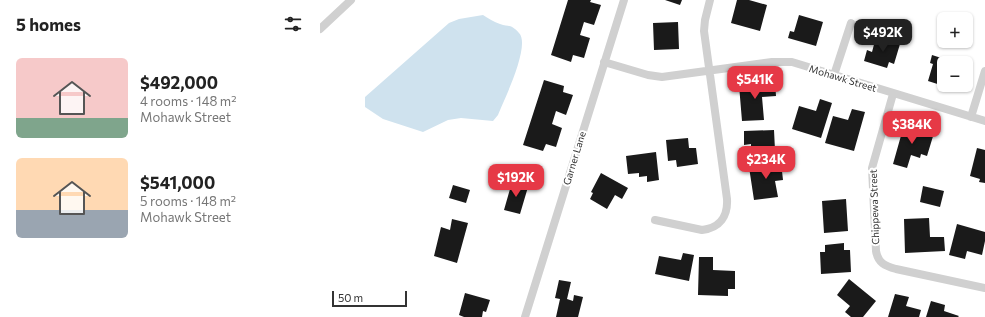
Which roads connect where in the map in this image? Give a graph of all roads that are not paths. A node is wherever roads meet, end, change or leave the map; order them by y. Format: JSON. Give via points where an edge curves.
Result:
{"nodes":[{"id":1,"x":351,"y":0,"type":"edge"},
{"id":2,"x":624,"y":0,"type":"edge"},
{"id":3,"x":710,"y":0,"type":"edge"},
{"id":4,"x":851,"y":23,"type":"dead end"},
{"id":5,"x":321,"y":26,"type":"edge"},
{"id":6,"x":604,"y":62,"type":"junction"},
{"id":7,"x":709,"y":70,"type":"junction"},
{"id":8,"x":985,"y":71,"type":"edge"},
{"id":9,"x":834,"y":76,"type":"junction"},
{"id":10,"x":893,"y":94,"type":"junction"},
{"id":11,"x":970,"y":117,"type":"junction"},
{"id":12,"x":985,"y":121,"type":"edge"},
{"id":13,"x":655,"y":220,"type":"dead end"},
{"id":14,"x":985,"y":288,"type":"edge"},
{"id":15,"x":525,"y":317,"type":"edge"}],
"edges":[{"from":1,"to":5,"type":"street"},
{"from":2,"to":6,"type":"street","name":"Garner Lane"},
{"from":3,"to":7,"type":"street","via":[[704,24]]},
{"from":4,"to":9,"type":"street"},
{"from":6,"to":7,"type":"street","name":"Mohawk Street","via":[[659,77]]},
{"from":6,"to":15,"type":"street","name":"Garner Lane"},
{"from":7,"to":9,"type":"street","name":"Mohawk Street","via":[[782,61]]},
{"from":7,"to":13,"type":"street","via":[[727,212],[718,225],[702,230]]},
{"from":8,"to":11,"type":"street"},
{"from":9,"to":10,"type":"street","name":"Mohawk Street"},
{"from":10,"to":11,"type":"street","name":"Mohawk Street"},
{"from":10,"to":14,"type":"street","name":"Chippewa Street","via":[[872,168],[878,258],[883,265],[896,270]]},
{"from":11,"to":12,"type":"street","name":"Mohawk Street"}]}
